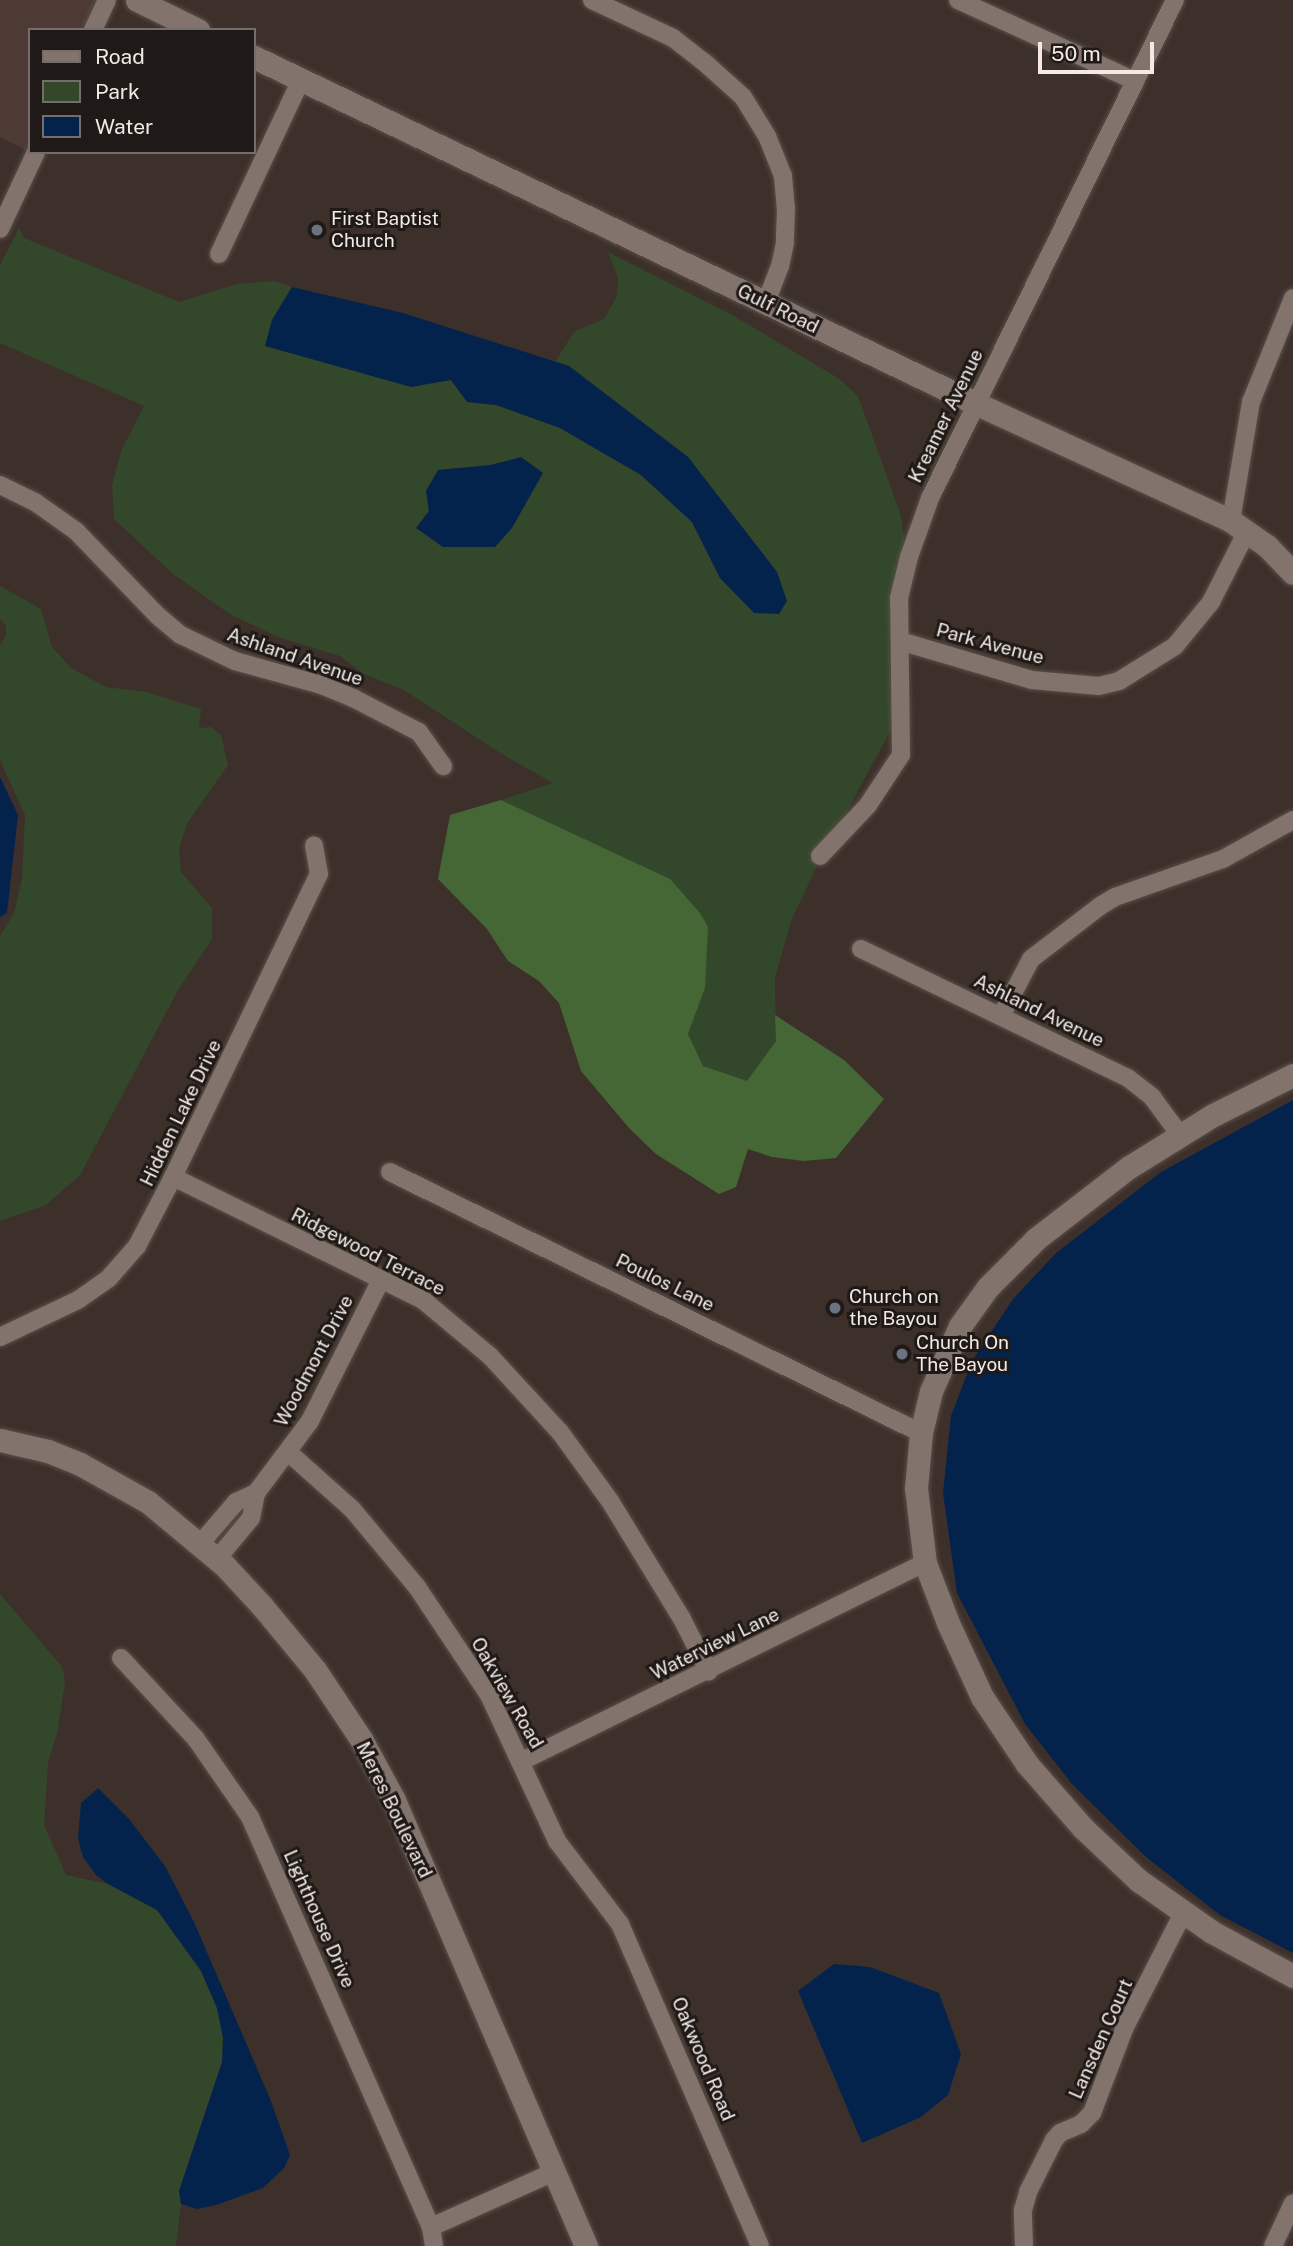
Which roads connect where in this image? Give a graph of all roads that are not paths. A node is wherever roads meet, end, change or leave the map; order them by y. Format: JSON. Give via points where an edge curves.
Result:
{"nodes":[{"id":1,"x":107,"y":0,"type":"edge"},
{"id":2,"x":137,"y":0,"type":"edge"},
{"id":3,"x":592,"y":0,"type":"edge"},
{"id":4,"x":958,"y":0,"type":"edge"},
{"id":5,"x":1175,"y":0,"type":"edge"},
{"id":6,"x":94,"y":28,"type":"edge"},
{"id":7,"x":194,"y":28,"type":"edge"},
{"id":8,"x":256,"y":58,"type":"edge"},
{"id":9,"x":301,"y":80,"type":"junction"},
{"id":10,"x":1135,"y":81,"type":"junction"},
{"id":11,"x":35,"y":154,"type":"edge"},
{"id":12,"x":0,"y":229,"type":"edge"},
{"id":13,"x":219,"y":254,"type":"dead end"},
{"id":14,"x":1293,"y":298,"type":"edge"},
{"id":15,"x":766,"y":303,"type":"junction"},
{"id":16,"x":975,"y":404,"type":"junction"},
{"id":17,"x":0,"y":485,"type":"edge"},
{"id":18,"x":1239,"y":526,"type":"junction"},
{"id":19,"x":1293,"y":573,"type":"edge"},
{"id":20,"x":900,"y":641,"type":"junction"},
{"id":21,"x":443,"y":766,"type":"dead end"},
{"id":22,"x":1293,"y":820,"type":"edge"},
{"id":23,"x":314,"y":845,"type":"dead end"},
{"id":24,"x":820,"y":856,"type":"dead end"},
{"id":25,"x":861,"y":949,"type":"dead end"},
{"id":26,"x":1001,"y":1016,"type":"junction"},
{"id":27,"x":1293,"y":1075,"type":"edge"},
{"id":28,"x":1180,"y":1135,"type":"junction"},
{"id":29,"x":390,"y":1172,"type":"dead end"},
{"id":30,"x":173,"y":1177,"type":"junction"},
{"id":31,"x":381,"y":1280,"type":"junction"},
{"id":32,"x":0,"y":1337,"type":"edge"},
{"id":33,"x":920,"y":1433,"type":"junction"},
{"id":34,"x":0,"y":1440,"type":"edge"},
{"id":35,"x":288,"y":1452,"type":"junction"},
{"id":36,"x":209,"y":1552,"type":"junction"},
{"id":37,"x":925,"y":1563,"type":"junction"},
{"id":38,"x":121,"y":1658,"type":"dead end"},
{"id":39,"x":709,"y":1672,"type":"junction"},
{"id":40,"x":522,"y":1761,"type":"junction"},
{"id":41,"x":1183,"y":1913,"type":"junction"},
{"id":42,"x":1293,"y":1976,"type":"edge"},
{"id":43,"x":648,"y":1984,"type":"joint"},
{"id":44,"x":552,"y":2173,"type":"junction"},
{"id":45,"x":1293,"y":2203,"type":"edge"},
{"id":46,"x":431,"y":2227,"type":"junction"},
{"id":47,"x":435,"y":2246,"type":"edge"},
{"id":48,"x":586,"y":2246,"type":"edge"},
{"id":49,"x":760,"y":2246,"type":"edge"},
{"id":50,"x":1024,"y":2246,"type":"edge"},
{"id":51,"x":1273,"y":2246,"type":"edge"}],
"edges":[{"from":1,"to":6,"type":"street"},
{"from":2,"to":7,"type":"street"},
{"from":3,"to":15,"type":"street","via":[[665,34],[704,62],[743,97],[767,136],[783,176],[786,208],[780,266]]},
{"from":4,"to":10,"type":"street"},
{"from":5,"to":10,"type":"street","name":"Kreamer Avenue"},
{"from":8,"to":9,"type":"street","name":"Gulf Road"},
{"from":9,"to":13,"type":"street"},
{"from":9,"to":15,"type":"street","name":"Gulf Road"},
{"from":10,"to":16,"type":"street","name":"Kreamer Avenue"},
{"from":11,"to":12,"type":"street"},
{"from":14,"to":18,"type":"street","name":"Park Avenue","via":[[1251,402]]},
{"from":15,"to":16,"type":"street","name":"Gulf Road"},
{"from":16,"to":18,"type":"street","name":"Gulf Road"},
{"from":16,"to":20,"type":"street","name":"Kreamer Avenue","via":[[930,498],[909,557],[899,598]]},
{"from":17,"to":21,"type":"street","name":"Ashland Avenue","via":[[36,502],[76,531],[181,635],[236,661],[353,698],[419,732]]},
{"from":18,"to":19,"type":"street","name":"Gulf Road","via":[[1276,553]]},
{"from":18,"to":20,"type":"street","name":"Park Avenue","via":[[1211,602],[1175,646],[1119,681],[1099,686],[1032,680]]},
{"from":20,"to":24,"type":"street","name":"Kreamer Avenue","via":[[901,755],[868,805]]},
{"from":22,"to":26,"type":"street","via":[[1223,859],[1100,906],[1031,959]]},
{"from":23,"to":30,"type":"street","name":"Hidden Lake Drive","via":[[319,874]]},
{"from":25,"to":26,"type":"street","name":"Ashland Avenue"},
{"from":26,"to":28,"type":"street","name":"Ashland Avenue","via":[[1133,1081],[1152,1097]]},
{"from":27,"to":28,"type":"street"},
{"from":28,"to":33,"type":"street","via":[[1070,1211],[988,1287],[946,1353]]},
{"from":29,"to":33,"type":"street","name":"Poulos Lane"},
{"from":30,"to":31,"type":"street","name":"Ridgewood Terrace"},
{"from":30,"to":32,"type":"street","name":"Hidden Lake Drive","via":[[137,1246],[109,1278],[78,1300]]},
{"from":31,"to":35,"type":"street","name":"Woodmont Drive","via":[[317,1409]]},
{"from":31,"to":39,"type":"street","name":"Ridgewood Terrace","via":[[439,1311],[496,1362],[560,1432],[658,1578]]},
{"from":33,"to":37,"type":"street","via":[[916,1488]]},
{"from":34,"to":36,"type":"street","name":"Meres Boulevard","via":[[48,1451],[106,1476],[148,1502]]},
{"from":35,"to":36,"type":"street","name":"Woodmont Drive","via":[[256,1493],[251,1518]]},
{"from":35,"to":40,"type":"street","name":"Oakview Road","via":[[345,1502],[417,1587],[489,1695]]},
{"from":36,"to":44,"type":"street","name":"Meres Boulevard","via":[[299,1648],[382,1774]]},
{"from":37,"to":39,"type":"street","name":"Waterview Lane"},
{"from":37,"to":41,"type":"street","via":[[967,1667],[1016,1750],[1095,1840]]},
{"from":38,"to":46,"type":"street","name":"Lighthouse Drive","via":[[196,1739],[250,1817]]},
{"from":39,"to":40,"type":"street","name":"Waterview Lane"},
{"from":40,"to":43,"type":"street","name":"Oakview Road","via":[[557,1841],[616,1917]]},
{"from":41,"to":42,"type":"street"},
{"from":41,"to":50,"type":"street","name":"Lansden Court","via":[[1124,2029],[1092,2113],[1054,2140],[1028,2192],[1023,2210]]},
{"from":43,"to":49,"type":"street","name":"Oakwood Road"},
{"from":44,"to":46,"type":"street"},
{"from":44,"to":48,"type":"street","name":"Meres Boulevard"},
{"from":45,"to":51,"type":"street"},
{"from":46,"to":47,"type":"street","name":"Lighthouse Drive"}]}
